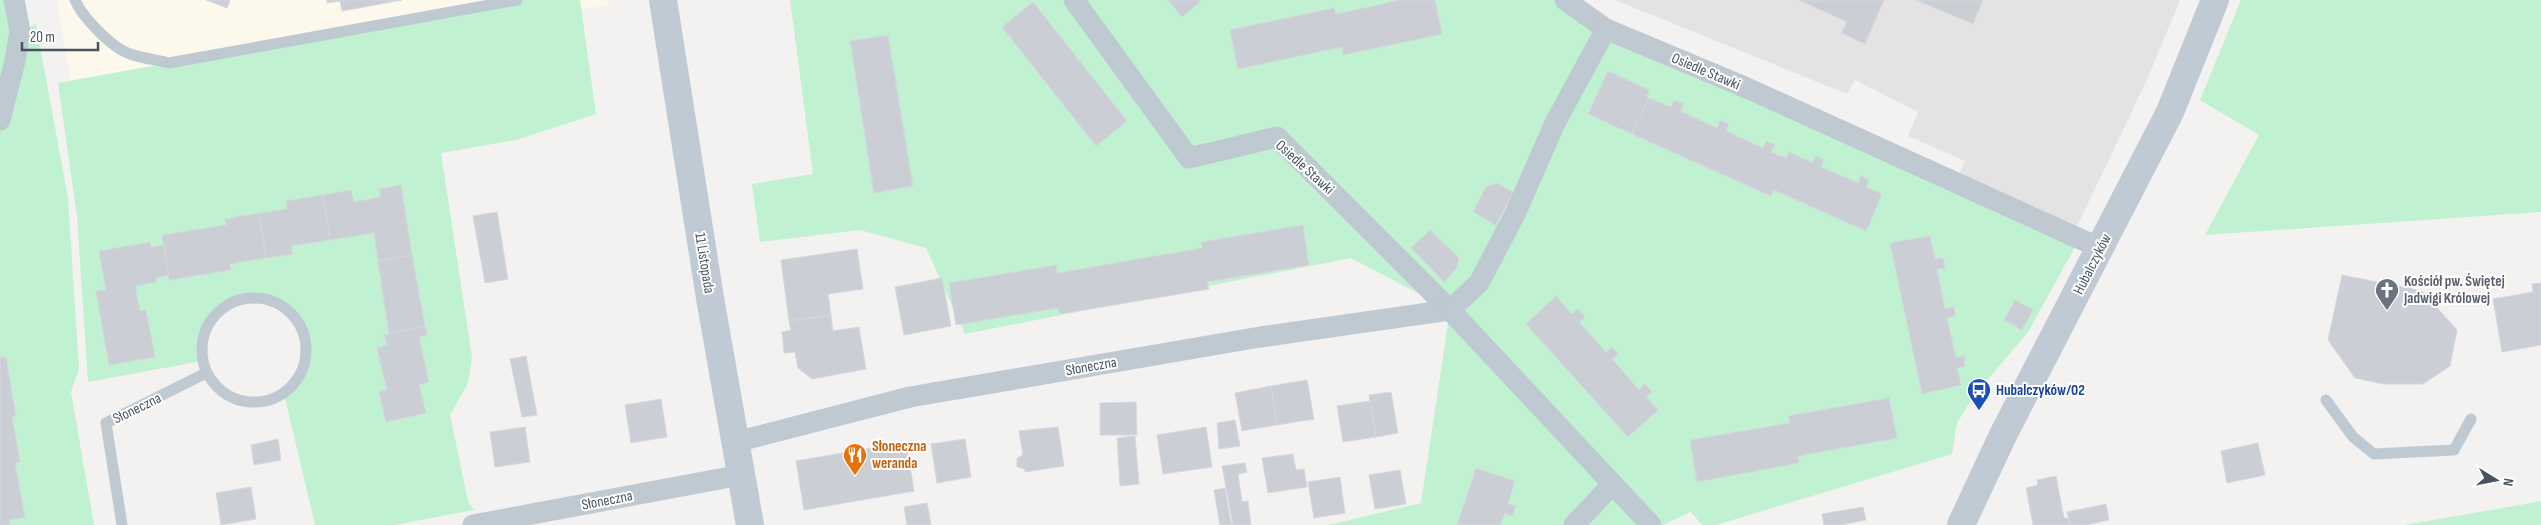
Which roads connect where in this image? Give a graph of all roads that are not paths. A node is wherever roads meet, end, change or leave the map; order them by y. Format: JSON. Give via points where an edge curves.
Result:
{"nodes":[{"id":1,"x":14,"y":0,"type":"edge"},
{"id":2,"x":75,"y":0,"type":"edge"},
{"id":3,"x":517,"y":0,"type":"edge"},
{"id":4,"x":664,"y":0,"type":"edge"},
{"id":5,"x":1074,"y":0,"type":"edge"},
{"id":6,"x":1565,"y":0,"type":"edge"},
{"id":7,"x":2215,"y":0,"type":"edge"},
{"id":8,"x":1606,"y":29,"type":"junction"},
{"id":9,"x":0,"y":120,"type":"edge"},
{"id":10,"x":2100,"y":248,"type":"junction"},
{"id":11,"x":1450,"y":310,"type":"junction"},
{"id":12,"x":206,"y":373,"type":"junction"},
{"id":13,"x":2326,"y":400,"type":"dead end"},
{"id":14,"x":2471,"y":419,"type":"dead end"},
{"id":15,"x":736,"y":442,"type":"junction"},
{"id":16,"x":741,"y":475,"type":"junction"},
{"id":17,"x":1612,"y":484,"type":"junction"},
{"id":18,"x":122,"y":525,"type":"edge"},
{"id":19,"x":473,"y":525,"type":"edge"},
{"id":20,"x":750,"y":525,"type":"edge"},
{"id":21,"x":1574,"y":525,"type":"edge"},
{"id":22,"x":1651,"y":525,"type":"edge"},
{"id":23,"x":1961,"y":525,"type":"edge"}],
"edges":[{"from":1,"to":9,"type":"street","via":[[20,31]]},
{"from":2,"to":3,"type":"lane","via":[[79,10],[101,34],[129,54],[169,63]]},
{"from":4,"to":15,"type":"street","name":"11 Listopada","via":[[710,298]]},
{"from":5,"to":11,"type":"street","name":"Osiedle Stawki","via":[[1189,158],[1277,137]]},
{"from":6,"to":8,"type":"street","name":"Osiedle Stawki"},
{"from":7,"to":10,"type":"street","name":"Hubalczyków","via":[[2170,112]]},
{"from":8,"to":10,"type":"street","name":"Osiedle Stawki","via":[[1756,92]]},
{"from":8,"to":11,"type":"street","via":[[1556,121],[1480,283]]},
{"from":10,"to":23,"type":"street","name":"Hubalczyków","via":[[2003,435]]},
{"from":11,"to":15,"type":"street","name":"Słoneczna","via":[[1260,337],[910,397]]},
{"from":11,"to":17,"type":"street","name":"Osiedle Stawki"},
{"from":12,"to":12,"type":"lane","via":[[226,395],[255,404],[284,394],[303,371],[306,338],[289,310],[269,299],[247,298],[228,304],[213,317],[202,338],[202,361]]},
{"from":12,"to":18,"type":"lane","name":"Słoneczna","via":[[106,423]]},
{"from":13,"to":14,"type":"lane","via":[[2353,437],[2374,454],[2454,450]]},
{"from":15,"to":16,"type":"street","name":"11 Listopada"},
{"from":16,"to":19,"type":"street","name":"Słoneczna"},
{"from":16,"to":20,"type":"street","name":"11 Listopada"},
{"from":17,"to":21,"type":"street"},
{"from":17,"to":22,"type":"street","name":"Osiedle Stawki"}]}
